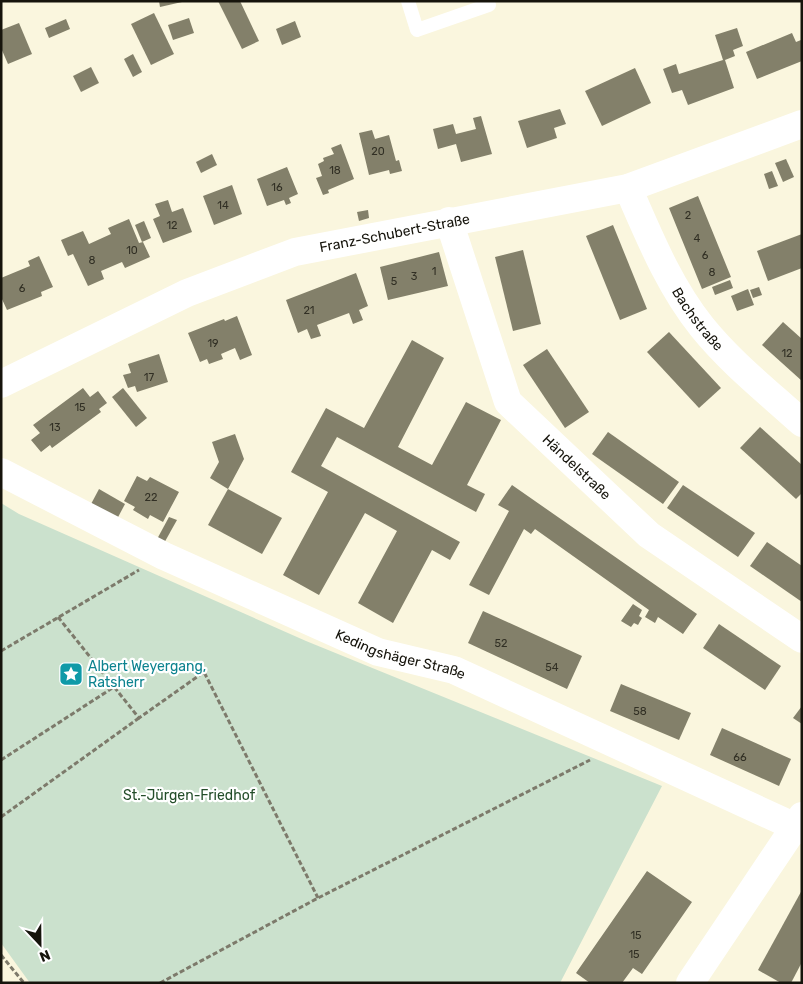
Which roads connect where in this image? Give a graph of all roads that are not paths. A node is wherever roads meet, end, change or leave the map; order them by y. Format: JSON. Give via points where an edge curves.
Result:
{"nodes":[{"id":1,"x":408,"y":1,"type":"edge"},
{"id":2,"x":489,"y":5,"type":"dead end"},
{"id":3,"x":802,"y":124,"type":"edge"},
{"id":4,"x":628,"y":188,"type":"junction"},
{"id":5,"x":449,"y":222,"type":"junction"},
{"id":6,"x":1,"y":384,"type":"edge"},
{"id":7,"x":802,"y":423,"type":"edge"},
{"id":8,"x":1,"y":472,"type":"edge"},
{"id":9,"x":802,"y":638,"type":"edge"},
{"id":10,"x":800,"y":824,"type":"edge"},
{"id":11,"x":690,"y":983,"type":"edge"}],
"edges":[{"from":1,"to":2,"type":"lane","via":[[417,30]]},
{"from":3,"to":4,"type":"street","name":"Franz-Schubert-Straße"},
{"from":4,"to":5,"type":"street","name":"Franz-Schubert-Straße"},
{"from":4,"to":7,"type":"street","name":"Bachstraße","via":[[663,266],[702,327]]},
{"from":5,"to":6,"type":"street","name":"Franz-Schubert-Straße","via":[[295,252],[187,293]]},
{"from":5,"to":9,"type":"street","name":"Händelstraße","via":[[508,402],[649,535]]},
{"from":8,"to":10,"type":"street","name":"Kedingshäger Straße","via":[[164,556],[378,652],[454,670]]},
{"from":10,"to":11,"type":"street"}]}
